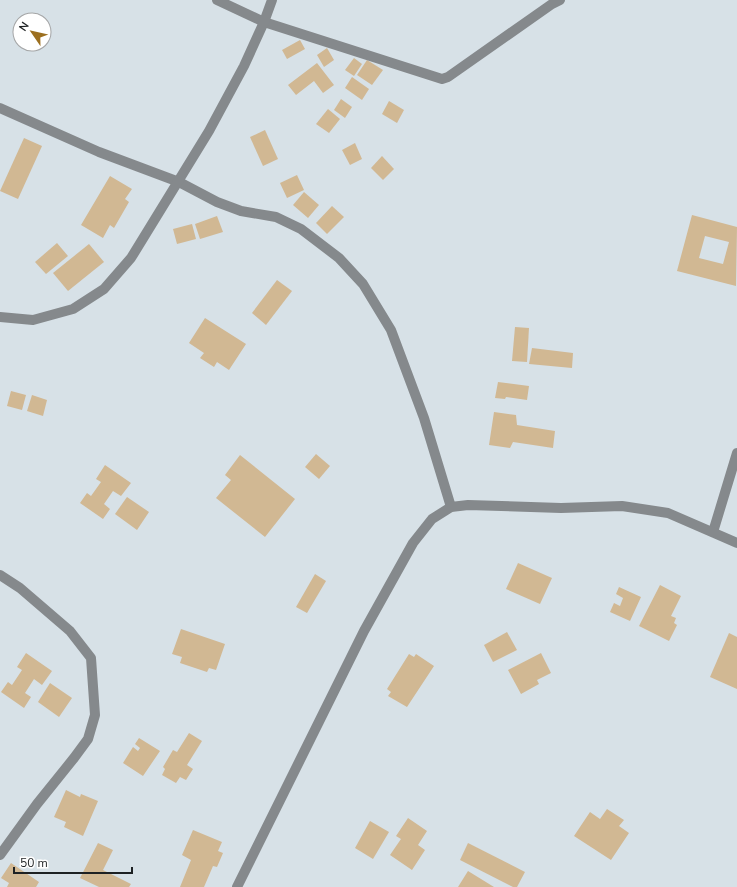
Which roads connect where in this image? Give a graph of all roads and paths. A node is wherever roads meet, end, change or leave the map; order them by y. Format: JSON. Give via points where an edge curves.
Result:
{"nodes":[{"id":1,"x":217,"y":0,"type":"edge"},
{"id":2,"x":272,"y":0,"type":"edge"},
{"id":3,"x":560,"y":0,"type":"edge"},
{"id":4,"x":264,"y":22,"type":"junction"},
{"id":5,"x":0,"y":109,"type":"edge"},
{"id":6,"x":179,"y":182,"type":"junction"},
{"id":7,"x":0,"y":317,"type":"edge"},
{"id":8,"x":737,"y":453,"type":"edge"},
{"id":9,"x":451,"y":507,"type":"junction"},
{"id":10,"x":713,"y":532,"type":"junction"},
{"id":11,"x":737,"y":543,"type":"edge"},
{"id":12,"x":0,"y":575,"type":"edge"},
{"id":13,"x":0,"y":855,"type":"edge"},
{"id":14,"x":237,"y":887,"type":"edge"}],
"edges":[{"from":1,"to":4,"type":"street"},
{"from":2,"to":4,"type":"street"},
{"from":3,"to":4,"type":"street","via":[[442,79]]},
{"from":4,"to":6,"type":"street","via":[[226,100]]},
{"from":5,"to":6,"type":"street","via":[[99,152]]},
{"from":6,"to":7,"type":"street","via":[[131,258],[104,289],[73,309],[33,320]]},
{"from":6,"to":9,"type":"street","via":[[241,212],[276,217],[301,229],[339,258],[363,284],[391,330],[424,418]]},
{"from":8,"to":10,"type":"street"},
{"from":9,"to":10,"type":"street","via":[[622,506],[668,513]]},
{"from":9,"to":14,"type":"street","via":[[432,519],[413,543],[364,631]]},
{"from":10,"to":11,"type":"street"},
{"from":12,"to":13,"type":"street","via":[[20,588],[70,632],[91,658],[95,715],[88,738]]}]}
